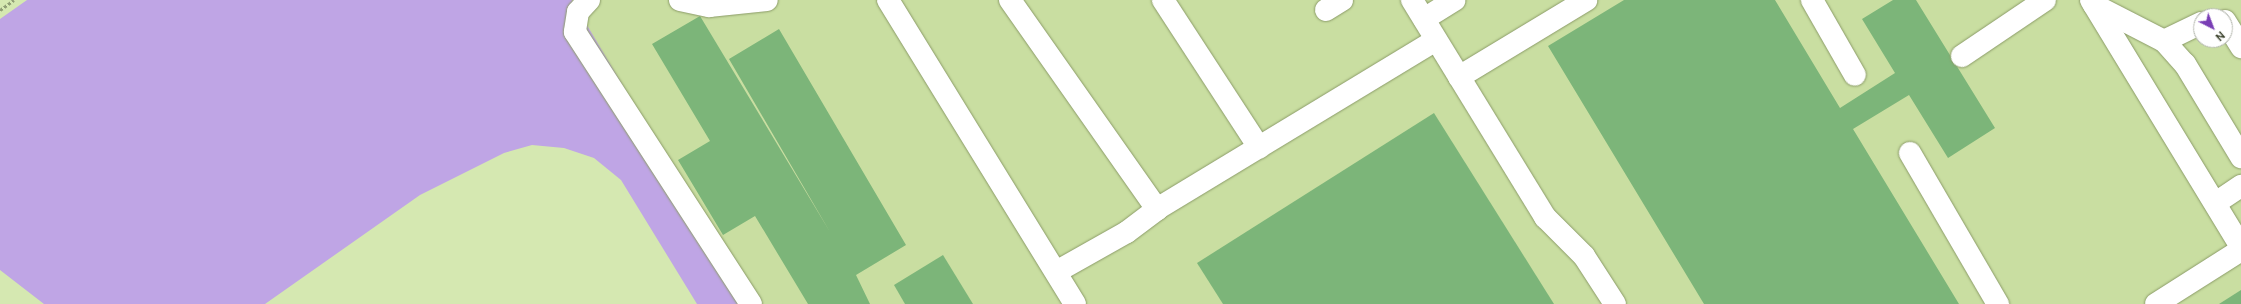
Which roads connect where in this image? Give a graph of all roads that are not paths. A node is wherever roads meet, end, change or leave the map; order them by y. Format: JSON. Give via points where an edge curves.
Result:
{"nodes":[{"id":1,"x":589,"y":0,"type":"edge"},
{"id":2,"x":680,"y":0,"type":"edge"},
{"id":3,"x":767,"y":0,"type":"edge"},
{"id":4,"x":888,"y":0,"type":"edge"},
{"id":5,"x":1010,"y":0,"type":"edge"},
{"id":6,"x":1163,"y":0,"type":"edge"},
{"id":7,"x":1412,"y":0,"type":"edge"},
{"id":8,"x":1454,"y":0,"type":"edge"},
{"id":9,"x":1586,"y":0,"type":"edge"},
{"id":10,"x":1812,"y":0,"type":"edge"},
{"id":11,"x":2045,"y":0,"type":"edge"},
{"id":12,"x":2093,"y":2,"type":"edge"},
{"id":13,"x":1424,"y":19,"type":"junction"},
{"id":14,"x":2193,"y":27,"type":"edge"},
{"id":15,"x":2233,"y":34,"type":"edge"},
{"id":16,"x":1436,"y":40,"type":"junction"},
{"id":17,"x":2164,"y":41,"type":"junction"},
{"id":18,"x":2241,"y":47,"type":"edge"},
{"id":19,"x":1962,"y":56,"type":"dead end"},
{"id":20,"x":1855,"y":75,"type":"dead end"},
{"id":21,"x":1459,"y":77,"type":"junction"},
{"id":22,"x":1259,"y":147,"type":"junction"},
{"id":23,"x":1910,"y":153,"type":"dead end"},
{"id":24,"x":2241,"y":157,"type":"edge"},
{"id":25,"x":2241,"y":186,"type":"edge"},
{"id":26,"x":2217,"y":202,"type":"junction"},
{"id":27,"x":1157,"y":209,"type":"junction"},
{"id":28,"x":2241,"y":248,"type":"edge"},
{"id":29,"x":1056,"y":272,"type":"junction"},
{"id":30,"x":750,"y":304,"type":"edge"},
{"id":31,"x":1075,"y":304,"type":"edge"},
{"id":32,"x":1615,"y":304,"type":"edge"},
{"id":33,"x":1998,"y":304,"type":"edge"},
{"id":34,"x":2156,"y":304,"type":"edge"}],
"edges":[{"from":1,"to":30,"type":"lane","via":[[578,12],[575,32]]},
{"from":2,"to":3,"type":"lane","via":[[709,6]]},
{"from":4,"to":29,"type":"lane"},
{"from":5,"to":27,"type":"lane"},
{"from":6,"to":22,"type":"lane"},
{"from":7,"to":13,"type":"lane"},
{"from":8,"to":13,"type":"lane"},
{"from":9,"to":21,"type":"lane"},
{"from":10,"to":20,"type":"lane"},
{"from":11,"to":19,"type":"lane"},
{"from":12,"to":17,"type":"lane"},
{"from":12,"to":26,"type":"lane"},
{"from":13,"to":16,"type":"lane"},
{"from":14,"to":17,"type":"lane"},
{"from":15,"to":18,"type":"lane"},
{"from":16,"to":21,"type":"lane"},
{"from":16,"to":22,"type":"lane"},
{"from":17,"to":24,"type":"lane","via":[[2184,64]]},
{"from":21,"to":32,"type":"lane","via":[[1545,217],[1584,256]]},
{"from":22,"to":27,"type":"lane"},
{"from":23,"to":33,"type":"lane"},
{"from":25,"to":26,"type":"lane"},
{"from":26,"to":28,"type":"lane"},
{"from":27,"to":29,"type":"lane","via":[[1127,232]]},
{"from":28,"to":34,"type":"lane"},
{"from":29,"to":31,"type":"lane"}]}
